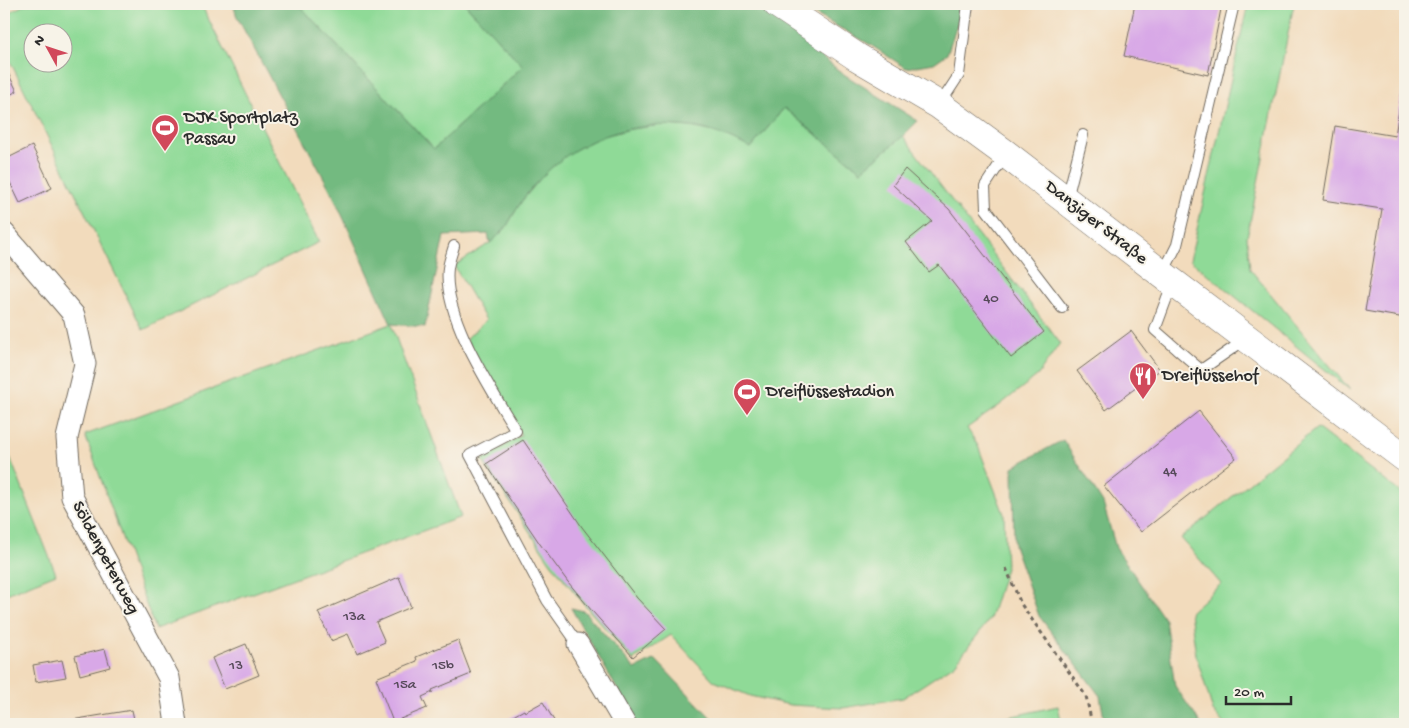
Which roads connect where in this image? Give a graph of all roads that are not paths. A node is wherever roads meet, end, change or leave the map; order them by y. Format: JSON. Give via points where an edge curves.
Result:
{"nodes":[{"id":1,"x":776,"y":4,"type":"edge"},
{"id":2,"x":968,"y":4,"type":"edge"},
{"id":3,"x":1234,"y":4,"type":"edge"},
{"id":4,"x":939,"y":105,"type":"junction"},
{"id":5,"x":1083,"y":135,"type":"dead end"},
{"id":6,"x":1006,"y":154,"type":"junction"},
{"id":7,"x":1067,"y":200,"type":"junction"},
{"id":8,"x":4,"y":232,"type":"edge"},
{"id":9,"x":454,"y":246,"type":"dead end"},
{"id":10,"x":1167,"y":278,"type":"junction"},
{"id":11,"x":1062,"y":308,"type":"dead end"},
{"id":12,"x":1247,"y":338,"type":"junction"},
{"id":13,"x":1405,"y":458,"type":"edge"},
{"id":14,"x":578,"y":644,"type":"joint"},
{"id":15,"x":176,"y":724,"type":"edge"},
{"id":16,"x":625,"y":724,"type":"edge"}],
"edges":[{"from":1,"to":4,"type":"street","name":"Danziger Straße"},
{"from":2,"to":4,"type":"lane","via":[[959,75]]},
{"from":3,"to":10,"type":"lane"},
{"from":4,"to":6,"type":"street","name":"Danziger Straße"},
{"from":5,"to":7,"type":"lane"},
{"from":6,"to":7,"type":"street","name":"Danziger Straße"},
{"from":6,"to":11,"type":"lane","via":[[985,186],[986,210]]},
{"from":7,"to":10,"type":"street","name":"Danziger Straße"},
{"from":8,"to":15,"type":"street","name":"Söldenpeterweg","via":[[74,315],[85,364],[67,438],[72,498],[169,678]]},
{"from":9,"to":14,"type":"lane","via":[[448,269],[450,297],[465,341],[516,431],[470,455],[547,600]]},
{"from":10,"to":12,"type":"street","name":"Danziger Straße"},
{"from":10,"to":12,"type":"lane","via":[[1155,330],[1201,370]]},
{"from":12,"to":13,"type":"street","name":"Danziger Straße"},
{"from":14,"to":16,"type":"street"}]}
